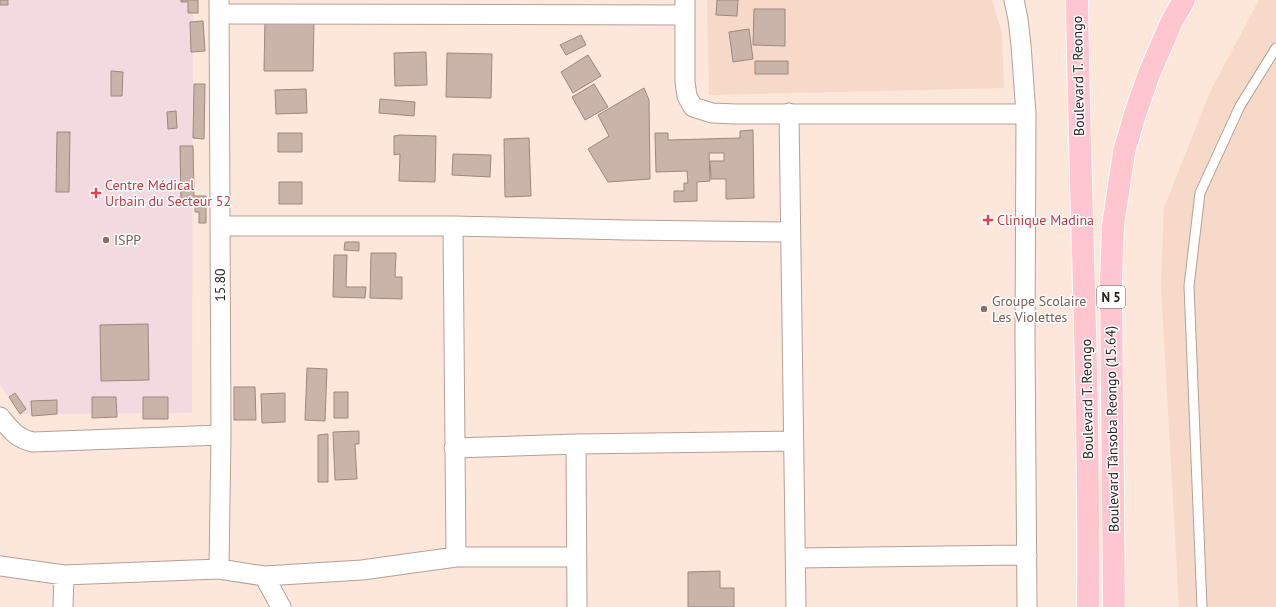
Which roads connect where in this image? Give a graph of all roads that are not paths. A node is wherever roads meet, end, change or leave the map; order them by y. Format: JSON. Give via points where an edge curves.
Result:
{"nodes":[{"id":1,"x":1014,"y":0,"type":"edge"},
{"id":2,"x":1077,"y":0,"type":"edge"},
{"id":3,"x":1184,"y":0,"type":"edge"},
{"id":4,"x":219,"y":7,"type":"edge"},
{"id":5,"x":454,"y":7,"type":"edge"},
{"id":6,"x":685,"y":8,"type":"edge"},
{"id":7,"x":1276,"y":48,"type":"edge"},
{"id":8,"x":789,"y":114,"type":"junction"},
{"id":9,"x":1026,"y":114,"type":"junction"},
{"id":10,"x":220,"y":226,"type":"junction"},
{"id":11,"x":453,"y":226,"type":"junction"},
{"id":12,"x":789,"y":232,"type":"junction"},
{"id":13,"x":0,"y":417,"type":"edge"},
{"id":14,"x":221,"y":435,"type":"junction"},
{"id":15,"x":794,"y":441,"type":"junction"},
{"id":16,"x":576,"y":444,"type":"junction"},
{"id":17,"x":454,"y":448,"type":"junction"},
{"id":18,"x":1027,"y":555,"type":"junction"},
{"id":19,"x":456,"y":557,"type":"junction"},
{"id":20,"x":577,"y":557,"type":"junction"},
{"id":21,"x":796,"y":558,"type":"junction"},
{"id":22,"x":0,"y":566,"type":"edge"},
{"id":23,"x":219,"y":569,"type":"junction"},
{"id":24,"x":64,"y":575,"type":"junction"},
{"id":25,"x":264,"y":576,"type":"junction"},
{"id":26,"x":63,"y":607,"type":"edge"},
{"id":27,"x":281,"y":607,"type":"edge"},
{"id":28,"x":577,"y":607,"type":"edge"},
{"id":29,"x":796,"y":607,"type":"edge"},
{"id":30,"x":1028,"y":607,"type":"edge"},
{"id":31,"x":1088,"y":607,"type":"edge"},
{"id":32,"x":1114,"y":607,"type":"edge"},
{"id":33,"x":1202,"y":607,"type":"edge"}],
"edges":[{"from":1,"to":9,"type":"street","via":[[1021,45]]},
{"from":2,"to":31,"type":"highway","name":"Boulevard T. Reongo","number":"N 5","via":[[1088,401]]},
{"from":3,"to":32,"type":"highway","name":"Boulevard Tânsoba Reongo (15.64)","number":"N 5","via":[[1149,74],[1135,114],[1124,152],[1114,226],[1111,282]]},
{"from":4,"to":5,"type":"street"},
{"from":4,"to":10,"type":"street","name":"15.80"},
{"from":5,"to":6,"type":"street"},
{"from":6,"to":8,"type":"street","via":[[685,82],[687,96],[693,107],[736,114]]},
{"from":7,"to":33,"type":"lane","via":[[1240,106],[1200,193],[1189,286]]},
{"from":8,"to":9,"type":"street"},
{"from":8,"to":12,"type":"street"},
{"from":9,"to":18,"type":"street"},
{"from":10,"to":11,"type":"street"},
{"from":10,"to":14,"type":"street","name":"15.80"},
{"from":11,"to":12,"type":"street"},
{"from":11,"to":17,"type":"street"},
{"from":12,"to":15,"type":"street"},
{"from":13,"to":14,"type":"street","via":[[23,440],[33,442]]},
{"from":14,"to":23,"type":"street","name":"15.80"},
{"from":15,"to":16,"type":"street"},
{"from":15,"to":21,"type":"street"},
{"from":16,"to":17,"type":"street"},
{"from":16,"to":20,"type":"street"},
{"from":17,"to":19,"type":"street"},
{"from":18,"to":21,"type":"street"},
{"from":18,"to":30,"type":"street"},
{"from":19,"to":20,"type":"street"},
{"from":19,"to":25,"type":"street","via":[[362,570]]},
{"from":20,"to":28,"type":"street"},
{"from":21,"to":29,"type":"street"},
{"from":22,"to":24,"type":"street"},
{"from":23,"to":24,"type":"street"},
{"from":23,"to":25,"type":"street"},
{"from":24,"to":26,"type":"street"},
{"from":25,"to":27,"type":"street"}]}
